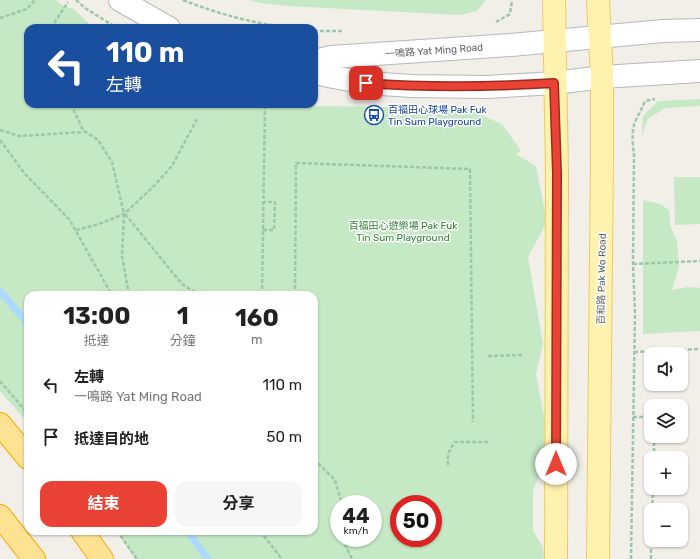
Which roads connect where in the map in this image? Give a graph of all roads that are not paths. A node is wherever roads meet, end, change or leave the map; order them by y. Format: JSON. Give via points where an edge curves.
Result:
{"nodes":[{"id":1,"x":120,"y":0,"type":"edge"},
{"id":2,"x":554,"y":0,"type":"edge"},
{"id":3,"x":598,"y":0,"type":"edge"},
{"id":4,"x":162,"y":24,"type":"edge"},
{"id":5,"x":700,"y":30,"type":"edge"},
{"id":6,"x":599,"y":37,"type":"junction"},
{"id":7,"x":554,"y":41,"type":"junction"},
{"id":8,"x":318,"y":60,"type":"edge"},
{"id":9,"x":700,"y":71,"type":"edge"},
{"id":10,"x":318,"y":73,"type":"edge"},
{"id":11,"x":602,"y":77,"type":"junction"},
{"id":12,"x":554,"y":83,"type":"junction"},
{"id":13,"x":0,"y":424,"type":"edge"},
{"id":14,"x":24,"y":453,"type":"edge"},
{"id":15,"x":0,"y":516,"type":"edge"},
{"id":16,"x":85,"y":535,"type":"edge"},
{"id":17,"x":34,"y":559,"type":"edge"},
{"id":18,"x":102,"y":559,"type":"edge"},
{"id":19,"x":556,"y":559,"type":"edge"},
{"id":20,"x":598,"y":559,"type":"edge"}],
"edges":[{"from":1,"to":4,"type":"street"},
{"from":2,"to":7,"type":"main road"},
{"from":3,"to":6,"type":"main road","name":"百和路 Pak Wo Road"},
{"from":5,"to":6,"type":"street","name":"一鳴路 Yat Ming Road"},
{"from":6,"to":7,"type":"street","name":"一鳴路 Yat Ming Road"},
{"from":6,"to":11,"type":"main road","name":"百和路 Pak Wo Road"},
{"from":7,"to":8,"type":"street","name":"一鳴路 Yat Ming Road","via":[[331,57]]},
{"from":7,"to":12,"type":"main road"},
{"from":9,"to":11,"type":"street"},
{"from":10,"to":12,"type":"street","via":[[366,83],[412,86],[486,87]]},
{"from":11,"to":12,"type":"street"},
{"from":11,"to":20,"type":"main road","name":"百和路 Pak Wo Road"},
{"from":12,"to":19,"type":"main road","via":[[557,173]]},
{"from":13,"to":14,"type":"highway"},
{"from":15,"to":17,"type":"highway"},
{"from":16,"to":18,"type":"highway"}]}
